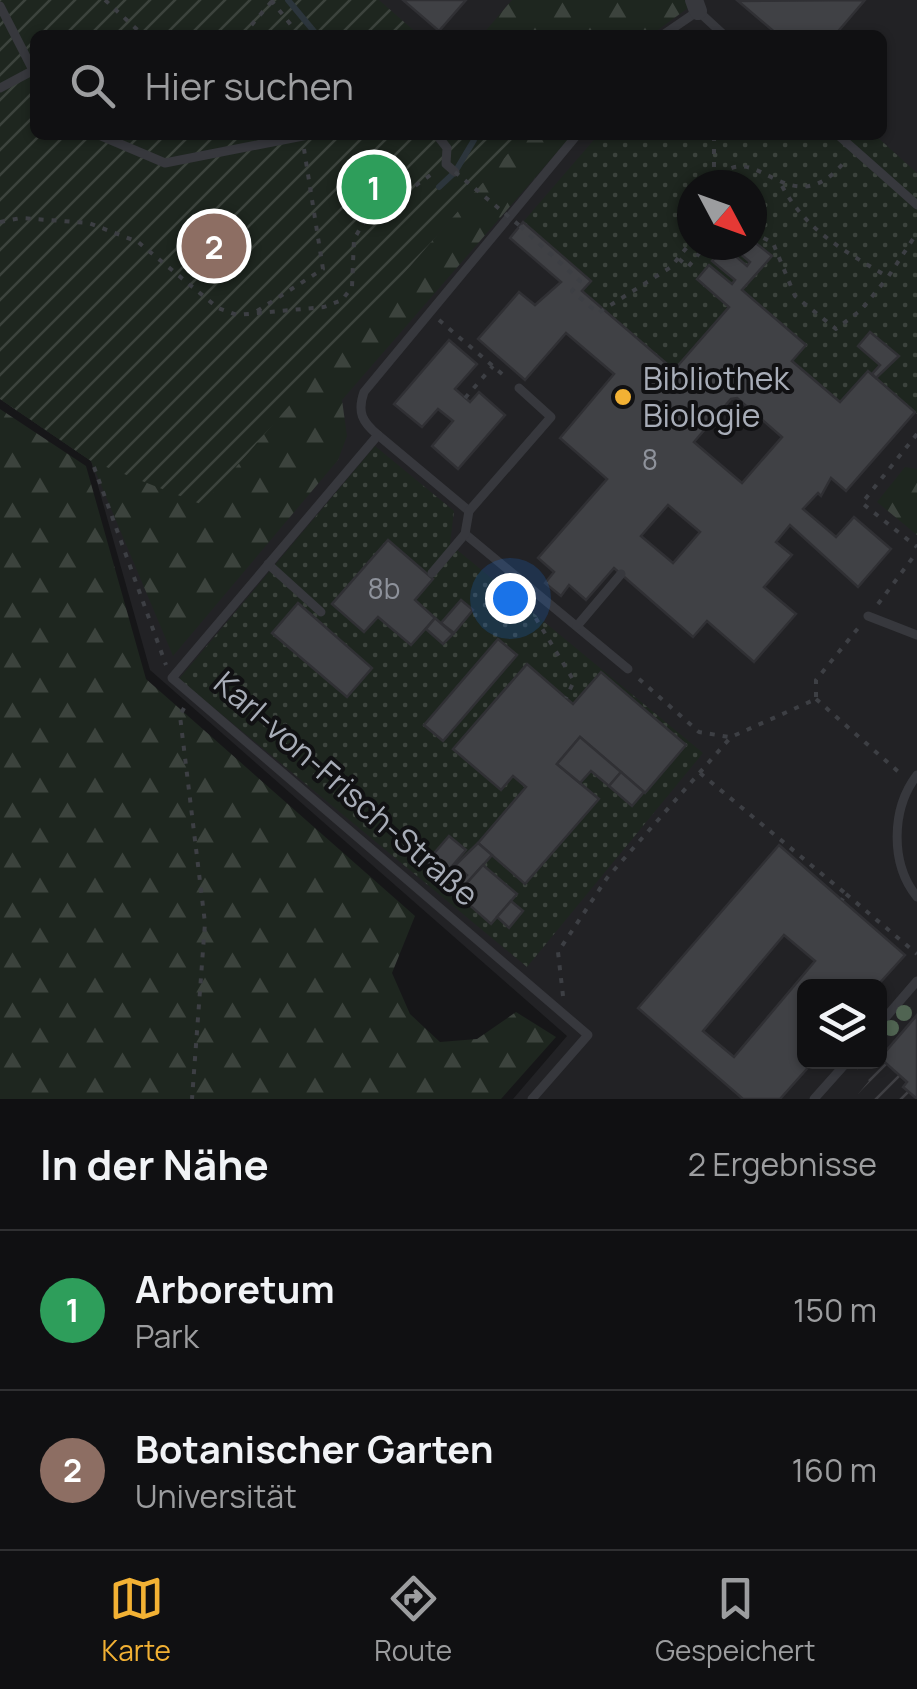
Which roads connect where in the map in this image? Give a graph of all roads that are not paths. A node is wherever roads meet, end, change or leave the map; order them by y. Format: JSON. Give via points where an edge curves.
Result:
{"nodes":[{"id":1,"x":696,"y":5,"type":"edge"},
{"id":2,"x":0,"y":6,"type":"edge"},
{"id":3,"x":668,"y":30,"type":"edge"},
{"id":4,"x":719,"y":30,"type":"edge"},
{"id":5,"x":30,"y":65,"type":"edge"},
{"id":6,"x":30,"y":75,"type":"edge"},
{"id":7,"x":0,"y":88,"type":"edge"},
{"id":8,"x":111,"y":140,"type":"edge"},
{"id":9,"x":284,"y":140,"type":"edge"},
{"id":10,"x":441,"y":140,"type":"edge"},
{"id":11,"x":573,"y":140,"type":"edge"},
{"id":12,"x":844,"y":140,"type":"edge"},
{"id":13,"x":451,"y":168,"type":"road end"},
{"id":14,"x":917,"y":205,"type":"edge"},
{"id":15,"x":519,"y":388,"type":"road end"},
{"id":16,"x":378,"y":435,"type":"junction"},
{"id":17,"x":470,"y":511,"type":"junction"},
{"id":18,"x":465,"y":534,"type":"junction"},
{"id":19,"x":268,"y":564,"type":"junction"},
{"id":20,"x":432,"y":573,"type":"dead end"},
{"id":21,"x":621,"y":574,"type":"dead end"},
{"id":22,"x":321,"y":612,"type":"dead end"},
{"id":23,"x":868,"y":616,"type":"road end"},
{"id":24,"x":577,"y":626,"type":"junction"},
{"id":25,"x":917,"y":636,"type":"edge"},
{"id":26,"x":628,"y":669,"type":"road end"},
{"id":27,"x":914,"y":779,"type":"edge"},
{"id":28,"x":917,"y":897,"type":"edge"},
{"id":29,"x":917,"y":981,"type":"edge"},
{"id":30,"x":887,"y":1016,"type":"edge"},
{"id":31,"x":841,"y":1069,"type":"edge"},
{"id":32,"x":532,"y":1099,"type":"edge"},
{"id":33,"x":814,"y":1099,"type":"edge"}],
"edges":[{"from":1,"to":3,"type":"lane"},
{"from":1,"to":4,"type":"lane"},
{"from":2,"to":5,"type":"lane"},
{"from":6,"to":7,"type":"lane"},
{"from":8,"to":9,"type":"lane","via":[[165,163]]},
{"from":10,"to":13,"type":"lane"},
{"from":11,"to":16,"type":"lane","via":[[364,392],[364,424]]},
{"from":12,"to":14,"type":"lane"},
{"from":15,"to":17,"type":"lane","via":[[551,416]]},
{"from":16,"to":17,"type":"lane"},
{"from":16,"to":19,"type":"lane","name":"Karl-von-Frisch-Straße"},
{"from":17,"to":18,"type":"lane"},
{"from":18,"to":20,"type":"lane"},
{"from":18,"to":24,"type":"lane"},
{"from":19,"to":22,"type":"lane"},
{"from":19,"to":32,"type":"lane","name":"Karl-von-Frisch-Straße","via":[[172,678],[588,1035]]},
{"from":21,"to":24,"type":"lane"},
{"from":23,"to":25,"type":"lane"},
{"from":24,"to":26,"type":"lane"},
{"from":27,"to":28,"type":"lane","via":[[897,816],[898,851]]},
{"from":29,"to":30,"type":"lane"},
{"from":31,"to":33,"type":"lane"}]}
